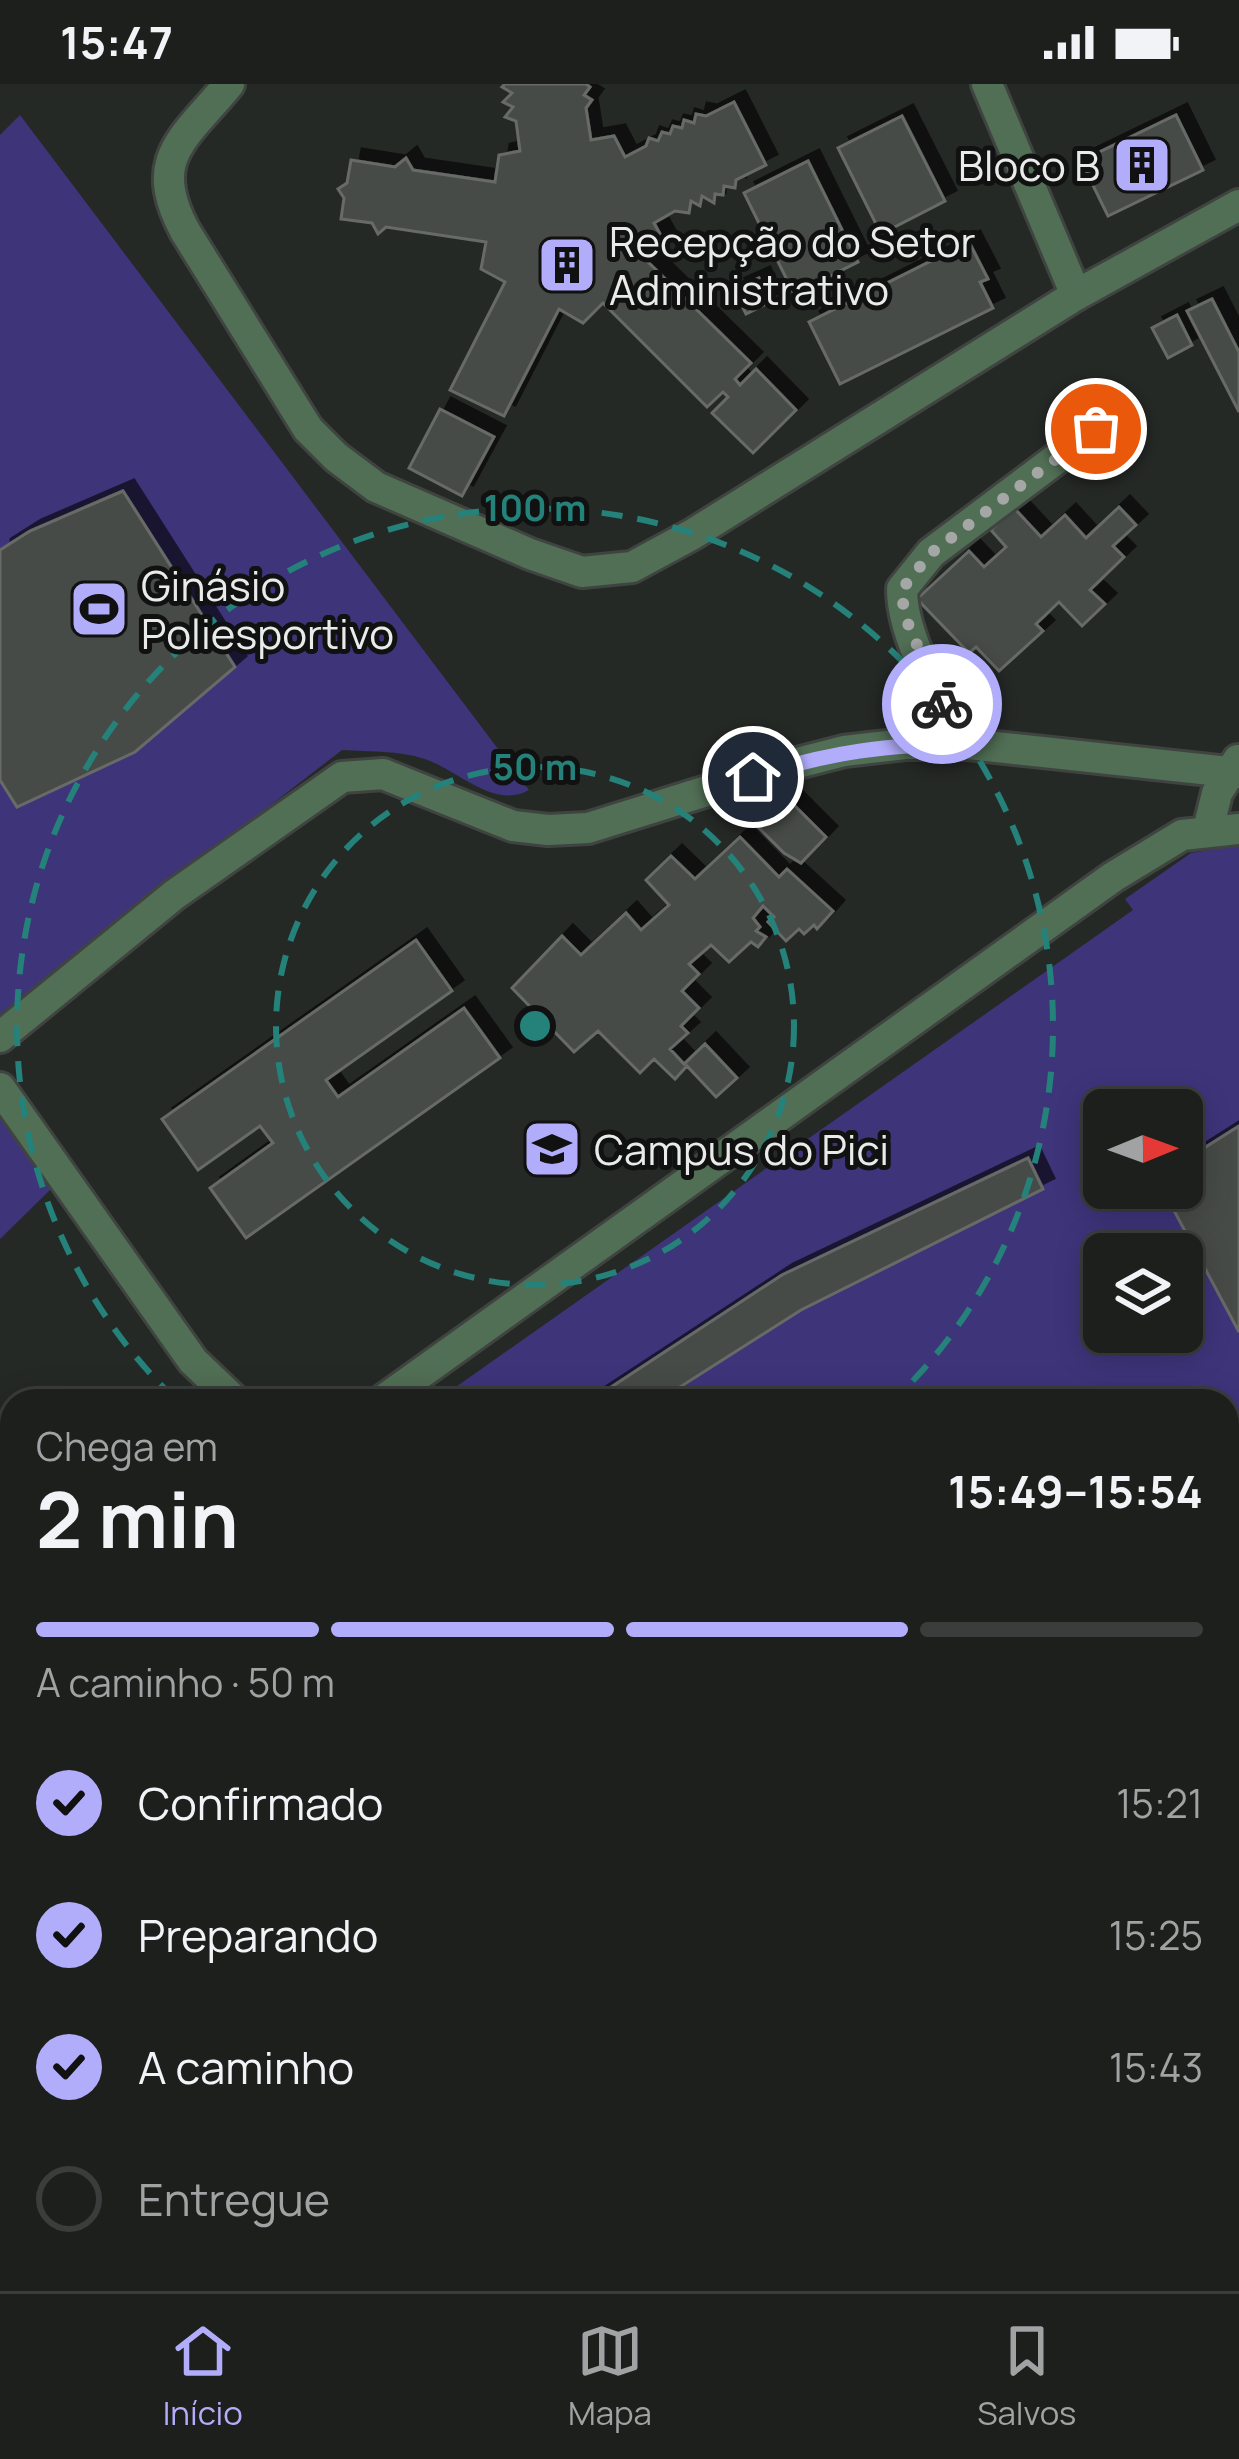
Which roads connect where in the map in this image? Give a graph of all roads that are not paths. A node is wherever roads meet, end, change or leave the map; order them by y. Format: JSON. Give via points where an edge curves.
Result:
{"nodes":[{"id":1,"x":229,"y":84,"type":"edge"},
{"id":2,"x":987,"y":84,"type":"edge"},
{"id":3,"x":1239,"y":205,"type":"edge"},
{"id":4,"x":1076,"y":295,"type":"junction"},
{"id":5,"x":1096,"y":429,"type":"dead end"},
{"id":6,"x":968,"y":744,"type":"junction"},
{"id":7,"x":1235,"y":768,"type":"edge"},
{"id":8,"x":1239,"y":829,"type":"edge"},
{"id":9,"x":1208,"y":830,"type":"junction"},
{"id":10,"x":0,"y":1036,"type":"edge"},
{"id":11,"x":0,"y":1088,"type":"edge"},
{"id":12,"x":223,"y":1389,"type":"edge"},
{"id":13,"x":399,"y":1389,"type":"edge"}],
"edges":[{"from":1,"to":4,"type":"street","via":[[172,154],[170,197],[308,429],[376,488],[582,572],[632,567],[693,534]]},
{"from":2,"to":4,"type":"street"},
{"from":3,"to":4,"type":"street"},
{"from":5,"to":6,"type":"street","via":[[931,553],[902,589],[917,647]]},
{"from":6,"to":7,"type":"street"},
{"from":6,"to":10,"type":"street","via":[[844,751],[588,828],[513,826],[383,774],[342,777],[175,895]]},
{"from":7,"to":9,"type":"street","via":[[1217,793]]},
{"from":8,"to":9,"type":"street"},
{"from":9,"to":13,"type":"street","via":[[1182,835],[1113,877]]},
{"from":11,"to":12,"type":"street","via":[[181,1345]]}]}
